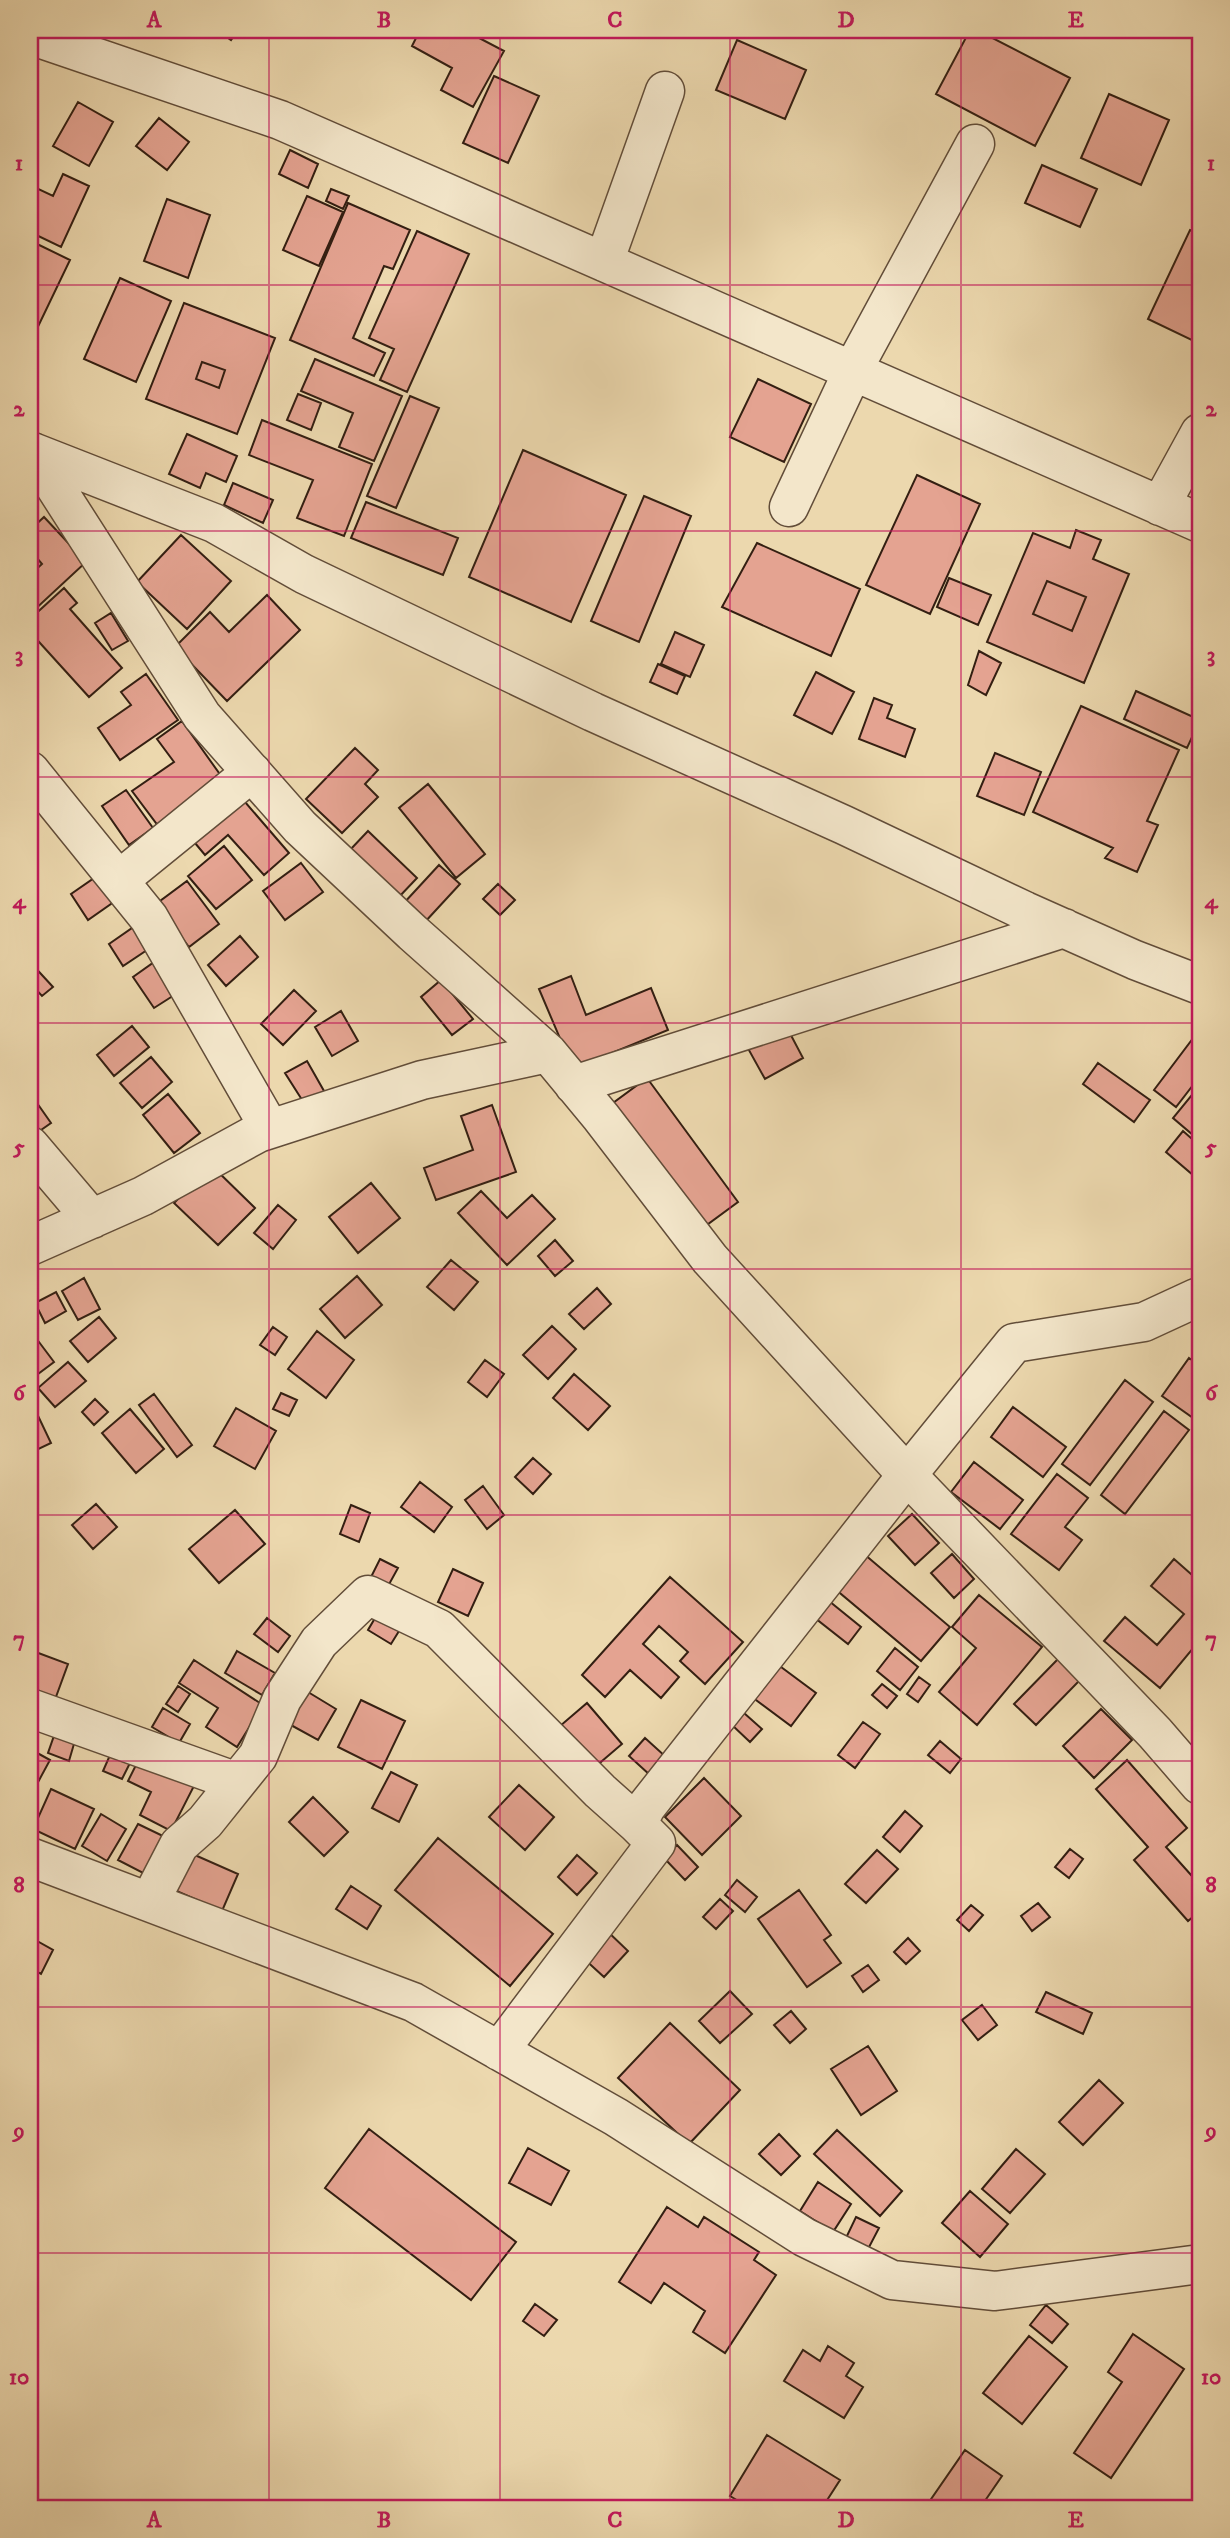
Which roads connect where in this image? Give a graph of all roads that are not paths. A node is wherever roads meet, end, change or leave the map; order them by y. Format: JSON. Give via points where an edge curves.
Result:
{"nodes":[{"id":1,"x":30,"y":35,"type":"edge"},
{"id":2,"x":665,"y":90,"type":"dead end"},
{"id":3,"x":975,"y":144,"type":"dead end"},
{"id":4,"x":604,"y":262,"type":"junction"},
{"id":5,"x":853,"y":371,"type":"junction"},
{"id":6,"x":1200,"y":433,"type":"edge"},
{"id":7,"x":32,"y":452,"type":"edge"},
{"id":8,"x":1160,"y":506,"type":"junction"},
{"id":9,"x":789,"y":508,"type":"dead end"},
{"id":10,"x":1200,"y":523,"type":"edge"},
{"id":11,"x":30,"y":771,"type":"edge"},
{"id":12,"x":252,"y":772,"type":"junction"},
{"id":13,"x":119,"y":880,"type":"junction"},
{"id":14,"x":1064,"y":928,"type":"junction"},
{"id":15,"x":1200,"y":985,"type":"edge"},
{"id":16,"x":548,"y":1054,"type":"junction"},
{"id":17,"x":575,"y":1085,"type":"junction"},
{"id":18,"x":270,"y":1129,"type":"junction"},
{"id":19,"x":30,"y":1146,"type":"edge"},
{"id":20,"x":92,"y":1219,"type":"junction"},
{"id":21,"x":30,"y":1246,"type":"edge"},
{"id":22,"x":1200,"y":1301,"type":"edge"},
{"id":23,"x":907,"y":1475,"type":"junction"},
{"id":24,"x":30,"y":1707,"type":"edge"},
{"id":25,"x":237,"y":1782,"type":"junction"},
{"id":26,"x":1200,"y":1785,"type":"edge"},
{"id":27,"x":637,"y":1824,"type":"junction"},
{"id":28,"x":30,"y":1857,"type":"edge"},
{"id":29,"x":150,"y":1901,"type":"junction"},
{"id":30,"x":499,"y":2051,"type":"junction"},
{"id":31,"x":1200,"y":2264,"type":"edge"}],
"edges":[{"from":1,"to":4,"type":"street","via":[[280,120]]},
{"from":2,"to":4,"type":"street"},
{"from":3,"to":5,"type":"street"},
{"from":4,"to":5,"type":"street"},
{"from":5,"to":8,"type":"street"},
{"from":5,"to":9,"type":"street"},
{"from":6,"to":8,"type":"street"},
{"from":7,"to":12,"type":"street","via":[[202,716]]},
{"from":7,"to":14,"type":"street","via":[[214,523],[304,574],[580,706]]},
{"from":8,"to":10,"type":"street"},
{"from":11,"to":13,"type":"street"},
{"from":12,"to":13,"type":"street"},
{"from":12,"to":16,"type":"street","via":[[300,827]]},
{"from":13,"to":18,"type":"street","via":[[149,918]]},
{"from":14,"to":15,"type":"street"},
{"from":14,"to":17,"type":"street"},
{"from":16,"to":17,"type":"street"},
{"from":16,"to":18,"type":"street","via":[[422,1080]]},
{"from":17,"to":23,"type":"street","via":[[710,1259]]},
{"from":18,"to":20,"type":"street"},
{"from":19,"to":20,"type":"street"},
{"from":20,"to":21,"type":"street"},
{"from":22,"to":23,"type":"street","via":[[1196,1298],[1144,1322],[1014,1343]]},
{"from":23,"to":26,"type":"street","via":[[1155,1732]]},
{"from":23,"to":27,"type":"street"},
{"from":24,"to":25,"type":"street"},
{"from":25,"to":27,"type":"street","via":[[258,1756],[282,1699],[319,1642],[368,1595],[439,1629]]},
{"from":25,"to":29,"type":"street","via":[[179,1846]]},
{"from":27,"to":30,"type":"street","via":[[656,1843]]},
{"from":28,"to":29,"type":"street"},
{"from":29,"to":30,"type":"street","via":[[413,2002]]},
{"from":30,"to":31,"type":"street","via":[[616,2117],[804,2237],[892,2280],[995,2291]]}]}
